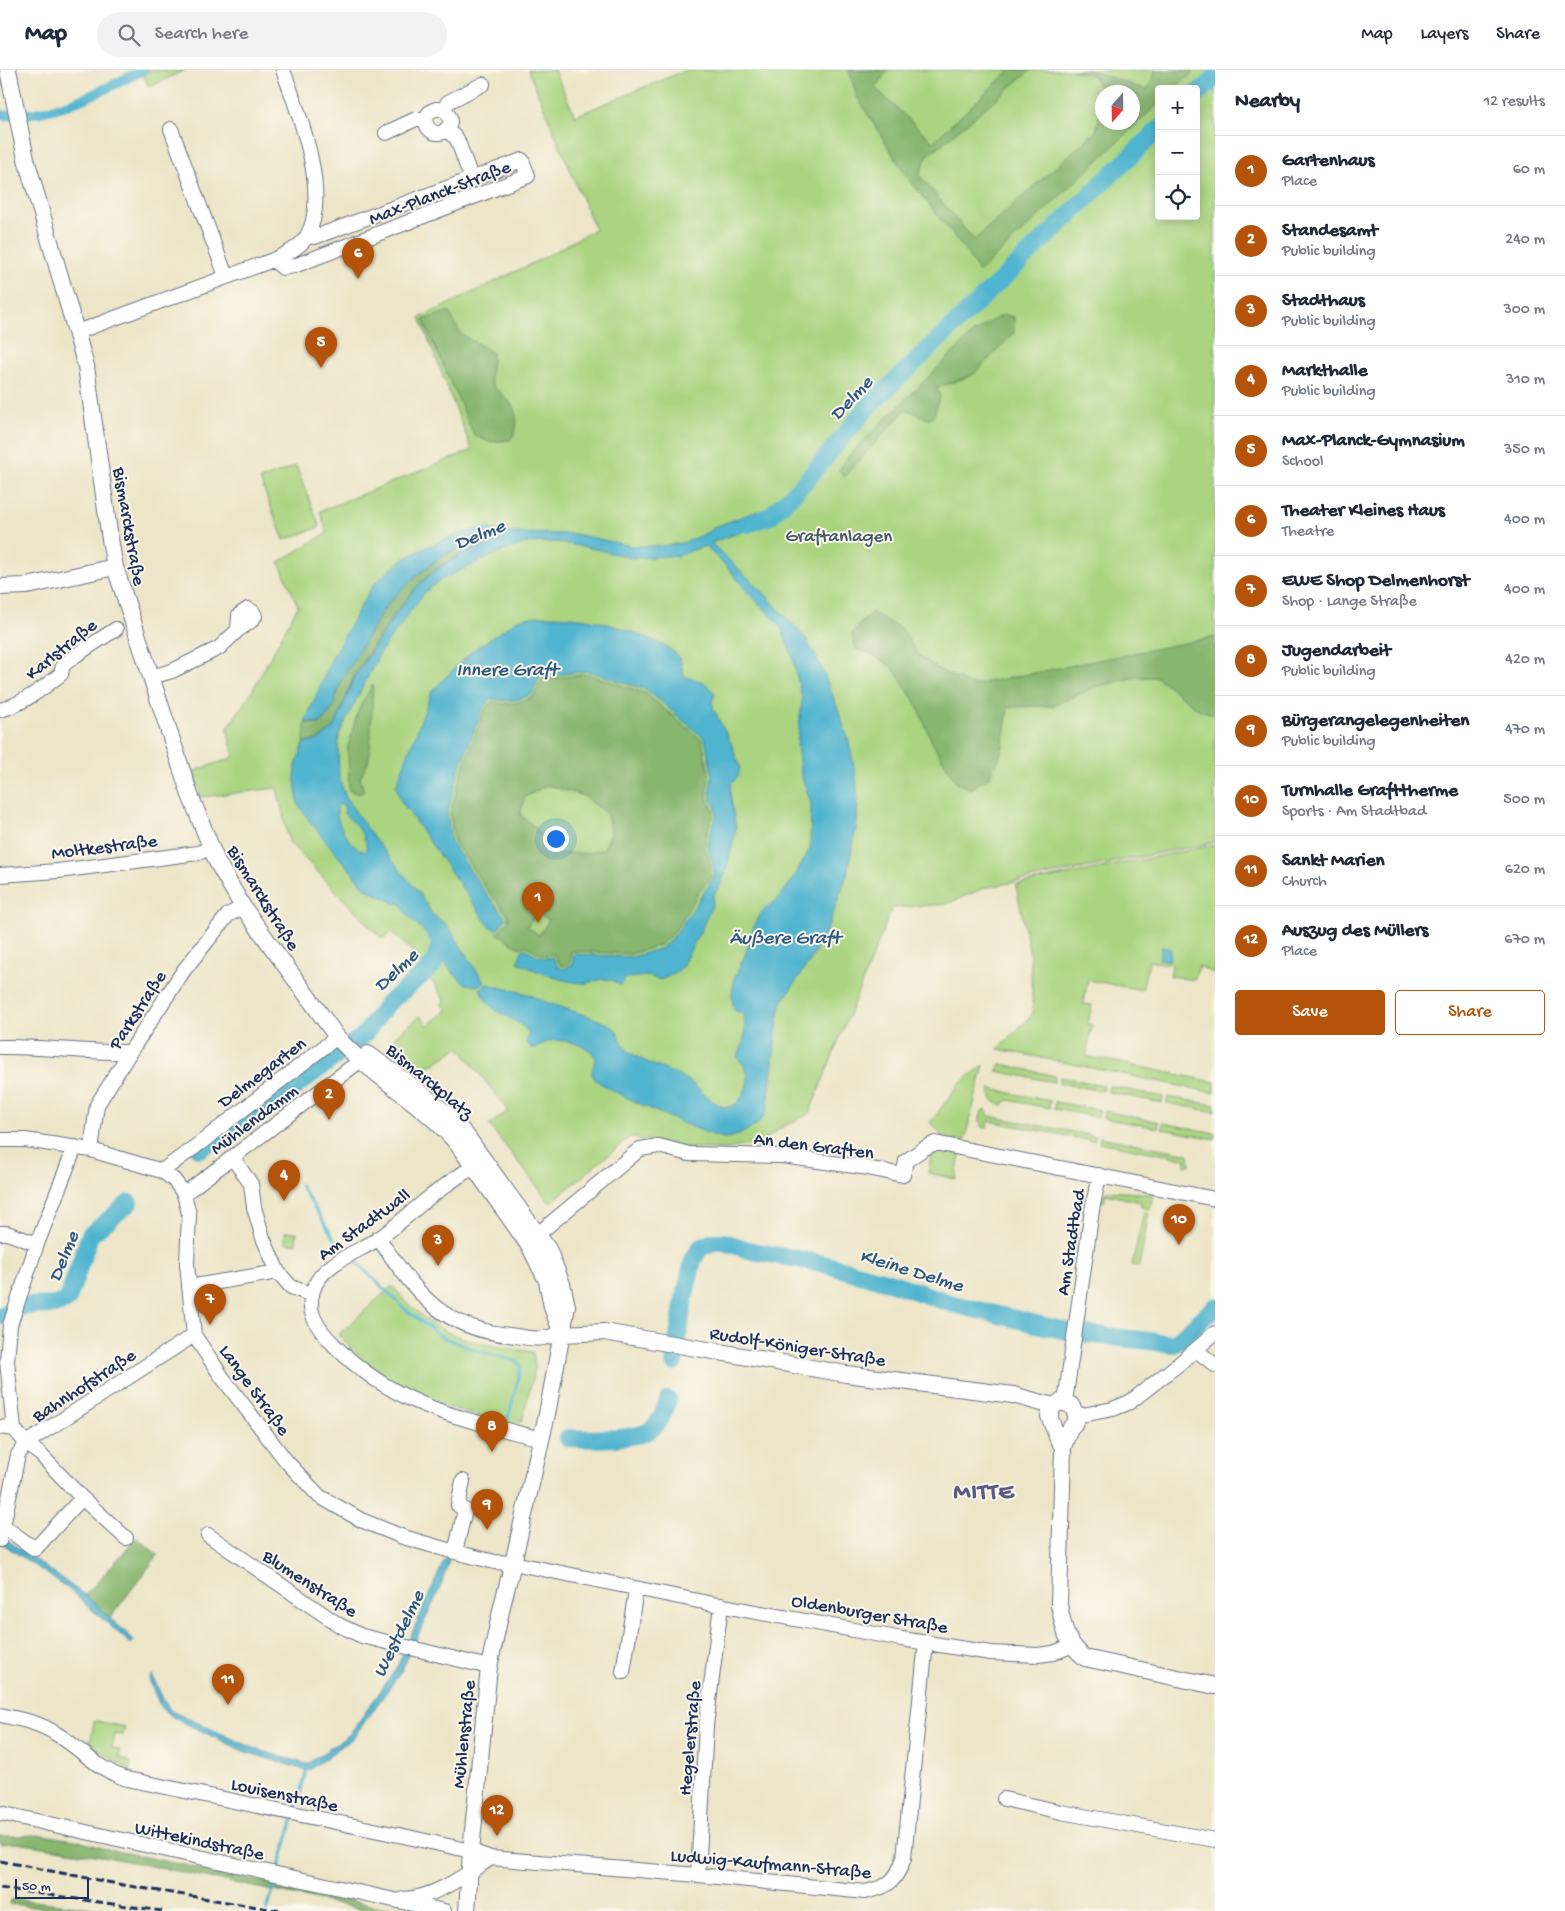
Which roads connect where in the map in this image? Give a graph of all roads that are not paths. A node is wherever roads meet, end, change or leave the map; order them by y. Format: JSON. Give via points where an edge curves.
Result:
{"nodes":[{"id":1,"x":8,"y":70,"type":"edge"},
{"id":2,"x":283,"y":70,"type":"edge"},
{"id":3,"x":483,"y":84,"type":"dead end"},
{"id":4,"x":444,"y":110,"type":"junction"},
{"id":5,"x":426,"y":119,"type":"junction"},
{"id":6,"x":171,"y":129,"type":"dead end"},
{"id":7,"x":446,"y":130,"type":"junction"},
{"id":8,"x":386,"y":133,"type":"dead end"},
{"id":9,"x":472,"y":180,"type":"junction"},
{"id":10,"x":308,"y":236,"type":"junction"},
{"id":11,"x":274,"y":260,"type":"junction"},
{"id":12,"x":226,"y":276,"type":"junction"},
{"id":13,"x":77,"y":332,"type":"junction"},
{"id":14,"x":115,"y":567,"type":"junction"},
{"id":15,"x":0,"y":587,"type":"edge"},
{"id":16,"x":116,"y":629,"type":"dead end"},
{"id":17,"x":238,"y":630,"type":"dead end"},
{"id":18,"x":152,"y":677,"type":"junction"},
{"id":19,"x":0,"y":710,"type":"edge"},
{"id":20,"x":211,"y":848,"type":"junction"},
{"id":21,"x":0,"y":875,"type":"edge"},
{"id":22,"x":243,"y":907,"type":"junction"},
{"id":23,"x":0,"y":1046,"type":"edge"},
{"id":24,"x":352,"y":1047,"type":"junction"},
{"id":25,"x":130,"y":1052,"type":"junction"},
{"id":26,"x":0,"y":1140,"type":"edge"},
{"id":27,"x":75,"y":1147,"type":"junction"},
{"id":28,"x":90,"y":1150,"type":"junction"},
{"id":29,"x":232,"y":1157,"type":"junction"},
{"id":30,"x":479,"y":1165,"type":"junction"},
{"id":31,"x":162,"y":1171,"type":"junction"},
{"id":32,"x":1099,"y":1175,"type":"junction"},
{"id":33,"x":184,"y":1194,"type":"junction"},
{"id":34,"x":1215,"y":1199,"type":"edge"},
{"id":35,"x":0,"y":1233,"type":"edge"},
{"id":36,"x":538,"y":1234,"type":"junction"},
{"id":37,"x":378,"y":1238,"type":"junction"},
{"id":38,"x":37,"y":1244,"type":"junction"},
{"id":39,"x":278,"y":1272,"type":"junction"},
{"id":40,"x":189,"y":1287,"type":"junction"},
{"id":41,"x":312,"y":1295,"type":"junction"},
{"id":42,"x":1215,"y":1333,"type":"edge"},
{"id":43,"x":194,"y":1334,"type":"junction"},
{"id":44,"x":562,"y":1334,"type":"junction"},
{"id":45,"x":1196,"y":1350,"type":"junction"},
{"id":46,"x":1215,"y":1365,"type":"edge"},
{"id":47,"x":1061,"y":1415,"type":"junction"},
{"id":48,"x":7,"y":1428,"type":"edge"},
{"id":49,"x":542,"y":1432,"type":"junction"},
{"id":50,"x":26,"y":1443,"type":"junction"},
{"id":51,"x":464,"y":1481,"type":"dead end"},
{"id":52,"x":82,"y":1498,"type":"junction"},
{"id":53,"x":2,"y":1533,"type":"edge"},
{"id":54,"x":208,"y":1535,"type":"dead end"},
{"id":55,"x":126,"y":1538,"type":"dead end"},
{"id":56,"x":455,"y":1552,"type":"junction"},
{"id":57,"x":513,"y":1563,"type":"junction"},
{"id":58,"x":636,"y":1590,"type":"junction"},
{"id":59,"x":721,"y":1605,"type":"junction"},
{"id":60,"x":926,"y":1642,"type":"junction"},
{"id":61,"x":1071,"y":1646,"type":"junction"},
{"id":62,"x":489,"y":1667,"type":"junction"},
{"id":63,"x":623,"y":1672,"type":"dead end"},
{"id":64,"x":1215,"y":1686,"type":"edge"},
{"id":65,"x":0,"y":1715,"type":"edge"},
{"id":66,"x":1004,"y":1799,"type":"dead end"},
{"id":67,"x":0,"y":1814,"type":"edge"},
{"id":68,"x":1215,"y":1840,"type":"edge"},
{"id":69,"x":471,"y":1851,"type":"junction"},
{"id":70,"x":491,"y":1858,"type":"junction"},
{"id":71,"x":469,"y":1872,"type":"junction"},
{"id":72,"x":698,"y":1875,"type":"junction"},
{"id":73,"x":392,"y":1900,"type":"junction"},
{"id":74,"x":444,"y":1911,"type":"edge"},
{"id":75,"x":467,"y":1911,"type":"edge"}],
"edges":[{"from":1,"to":13,"type":"main road","name":"Bismarckstraße","via":[[26,160]]},
{"from":2,"to":10,"type":"street","via":[[300,116],[316,190],[316,208]]},
{"from":3,"to":4,"type":"street","via":[[448,102]]},
{"from":4,"to":5,"type":"street","via":[[433,110]]},
{"from":4,"to":7,"type":"street","via":[[450,118]]},
{"from":5,"to":7,"type":"street","via":[[430,130],[439,133]]},
{"from":5,"to":8,"type":"street","via":[[416,119]]},
{"from":6,"to":12,"type":"street"},
{"from":7,"to":9,"type":"street","via":[[457,139]]},
{"from":9,"to":10,"type":"street","name":"Max-Planck-Straße","via":[[315,237]]},
{"from":9,"to":11,"type":"street","name":"Max-Planck-Straße","via":[[522,160],[528,176],[294,266],[283,268]]},
{"from":10,"to":11,"type":"street","via":[[293,250]]},
{"from":11,"to":12,"type":"street"},
{"from":12,"to":13,"type":"street"},
{"from":13,"to":14,"type":"main road","name":"Bismarckstraße","via":[[86,366]]},
{"from":14,"to":15,"type":"main road","via":[[26,586]]},
{"from":14,"to":18,"type":"main road","name":"Bismarckstraße"},
{"from":16,"to":19,"type":"street","name":"Karlstraße","via":[[63,665],[61,674],[50,683],[14,706]]},
{"from":17,"to":18,"type":"street","via":[[219,648]]},
{"from":18,"to":20,"type":"main road","name":"Bismarckstraße","via":[[193,804]]},
{"from":20,"to":21,"type":"street","name":"Moltkestraße","via":[[198,853],[58,871]]},
{"from":20,"to":22,"type":"main road","name":"Bismarckstraße"},
{"from":22,"to":24,"type":"main road","name":"Bismarckstraße","via":[[320,1012]]},
{"from":22,"to":25,"type":"street","name":"Parkstraße","via":[[228,915],[190,962]]},
{"from":23,"to":25,"type":"street"},
{"from":24,"to":29,"type":"street","name":"Mühlendamm","via":[[305,1103]]},
{"from":24,"to":30,"type":"main road","name":"Bismarckplatz","via":[[415,1088],[446,1113],[465,1134]]},
{"from":24,"to":31,"type":"street","name":"Delmegarten","via":[[208,1137]]},
{"from":25,"to":28,"type":"street","name":"Parkstraße","via":[[97,1105]]},
{"from":26,"to":27,"type":"street","name":"Lange Straße"},
{"from":27,"to":28,"type":"street","name":"Lange Straße"},
{"from":27,"to":38,"type":"street"},
{"from":28,"to":31,"type":"street","name":"Lange Straße"},
{"from":29,"to":33,"type":"street","name":"Mühlendamm"},
{"from":29,"to":39,"type":"street","via":[[251,1184],[263,1238]]},
{"from":30,"to":36,"type":"main road","name":"Mühlenstraße"},
{"from":30,"to":37,"type":"street","name":"Am Stadtwall","via":[[429,1197]]},
{"from":30,"to":44,"type":"main road","via":[[539,1264]]},
{"from":31,"to":33,"type":"street","name":"Lange Straße"},
{"from":32,"to":34,"type":"street","name":"Am Stadtbad"},
{"from":32,"to":36,"type":"street","name":"An den Graften","via":[[935,1143],[906,1162],[903,1174],[782,1156],[689,1154],[659,1146],[640,1149]]},
{"from":32,"to":47,"type":"street","name":"Am Stadtbad"},
{"from":33,"to":40,"type":"street","name":"Lange Straße","via":[[190,1214]]},
{"from":35,"to":38,"type":"street"},
{"from":36,"to":44,"type":"main road","name":"Mühlenstraße","via":[[548,1249],[562,1284],[567,1306]]},
{"from":37,"to":41,"type":"street","name":"Am Stadtwall","via":[[343,1258],[324,1274],[315,1284]]},
{"from":37,"to":44,"type":"street","via":[[423,1297],[446,1316],[472,1329],[502,1334],[542,1339]]},
{"from":38,"to":48,"type":"street","via":[[8,1340]]},
{"from":39,"to":40,"type":"street"},
{"from":39,"to":41,"type":"street","via":[[291,1288]]},
{"from":40,"to":43,"type":"street","name":"Lange Straße"},
{"from":41,"to":49,"type":"street","via":[[312,1312],[319,1330],[366,1374],[396,1393],[438,1411]]},
{"from":42,"to":45,"type":"street"},
{"from":43,"to":50,"type":"street","name":"Bahnhofstraße"},
{"from":43,"to":56,"type":"street","name":"Lange Straße","via":[[222,1377],[287,1462],[319,1496],[361,1520],[403,1537]]},
{"from":44,"to":47,"type":"main road","name":"Rudolf-Königer-Straße","via":[[604,1332],[837,1372],[990,1392],[1028,1400]]},
{"from":44,"to":49,"type":"main road","name":"Mühlenstraße"},
{"from":45,"to":46,"type":"street"},
{"from":45,"to":47,"type":"street","via":[[1144,1392],[1118,1408]]},
{"from":47,"to":61,"type":"main road","via":[[1059,1605]]},
{"from":48,"to":50,"type":"street"},
{"from":49,"to":57,"type":"main road","name":"Mühlenstraße"},
{"from":50,"to":52,"type":"street"},
{"from":50,"to":53,"type":"street","name":"Bahnhofstraße","via":[[18,1454]]},
{"from":51,"to":56,"type":"street","via":[[458,1505],[465,1510]]},
{"from":52,"to":53,"type":"street","via":[[35,1549]]},
{"from":52,"to":55,"type":"street"},
{"from":54,"to":62,"type":"street","name":"Blumenstraße","via":[[339,1625],[362,1636]]},
{"from":56,"to":57,"type":"street","name":"Lange Straße"},
{"from":57,"to":58,"type":"street","name":"Oldenburger Straße"},
{"from":57,"to":62,"type":"main road","name":"Mühlenstraße"},
{"from":58,"to":59,"type":"street","name":"Oldenburger Straße"},
{"from":58,"to":63,"type":"street"},
{"from":59,"to":60,"type":"street","name":"Oldenburger Straße"},
{"from":59,"to":72,"type":"street","name":"Hegelerstraße","via":[[706,1726]]},
{"from":60,"to":61,"type":"street","name":"Oldenburger Straße","via":[[1026,1655],[1053,1653]]},
{"from":60,"to":72,"type":"street","name":"Ludwig-Kaufmann-Straße","via":[[904,1858],[900,1871],[890,1884],[865,1892]]},
{"from":61,"to":64,"type":"main road","via":[[1085,1658]]},
{"from":62,"to":69,"type":"main road","name":"Mühlenstraße"},
{"from":65,"to":69,"type":"street","name":"Louisenstraße","via":[[32,1722],[54,1732],[95,1764],[127,1779]]},
{"from":66,"to":68,"type":"street"},
{"from":67,"to":73,"type":"street","name":"Wittekindstraße"},
{"from":69,"to":70,"type":"street","name":"Ludwig-Kaufmann-Straße"},
{"from":69,"to":71,"type":"main road","name":"Mühlenstraße"},
{"from":70,"to":71,"type":"street"},
{"from":70,"to":72,"type":"street","name":"Ludwig-Kaufmann-Straße"},
{"from":71,"to":73,"type":"street","name":"Wittekindstraße","via":[[428,1894]]},
{"from":71,"to":75,"type":"main road","name":"Mühlenstraße"},
{"from":73,"to":74,"type":"street","name":"Wittekindstraße"}]}
